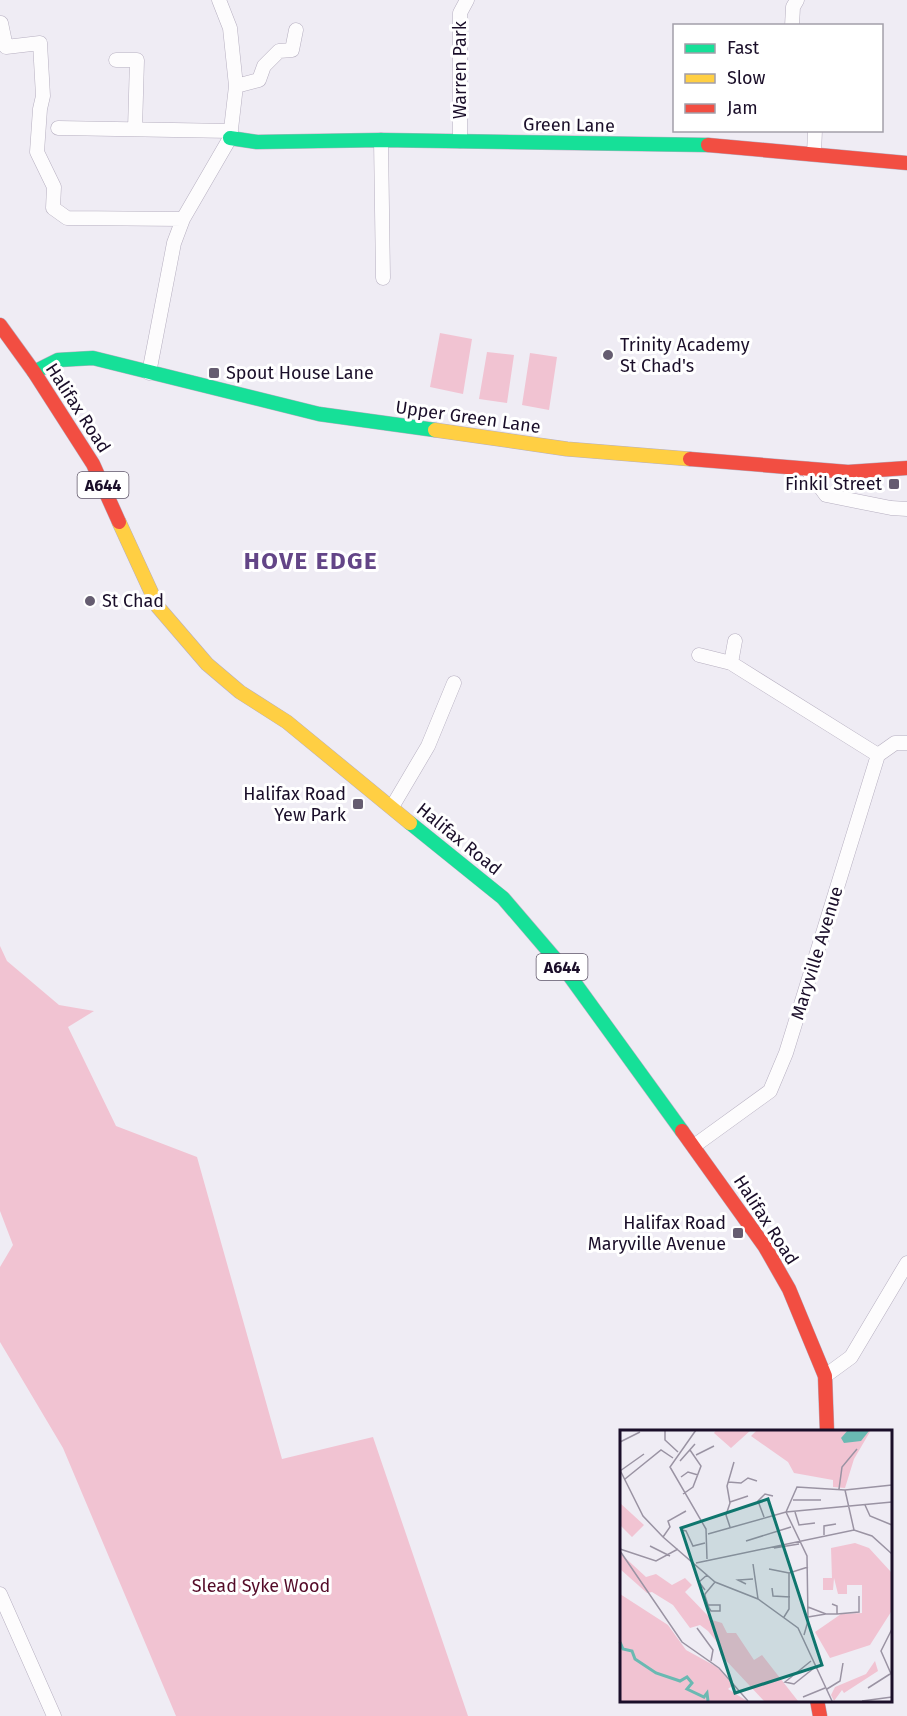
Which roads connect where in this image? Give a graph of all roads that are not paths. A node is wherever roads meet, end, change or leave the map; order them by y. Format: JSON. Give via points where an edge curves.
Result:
{"nodes":[{"id":1,"x":219,"y":0,"type":"edge"},
{"id":2,"x":467,"y":0,"type":"edge"},
{"id":3,"x":797,"y":0,"type":"edge"},
{"id":4,"x":1,"y":23,"type":"edge"},
{"id":5,"x":792,"y":24,"type":"edge"},
{"id":6,"x":296,"y":30,"type":"dead end"},
{"id":7,"x":116,"y":60,"type":"dead end"},
{"id":8,"x":236,"y":86,"type":"junction"},
{"id":9,"x":58,"y":128,"type":"dead end"},
{"id":10,"x":135,"y":129,"type":"junction"},
{"id":11,"x":815,"y":132,"type":"edge"},
{"id":12,"x":230,"y":134,"type":"junction"},
{"id":13,"x":381,"y":140,"type":"junction"},
{"id":14,"x":460,"y":141,"type":"junction"},
{"id":15,"x":814,"y":154,"type":"junction"},
{"id":16,"x":907,"y":163,"type":"edge"},
{"id":17,"x":183,"y":219,"type":"junction"},
{"id":18,"x":383,"y":278,"type":"dead end"},
{"id":19,"x":0,"y":324,"type":"edge"},
{"id":20,"x":34,"y":372,"type":"junction"},
{"id":21,"x":149,"y":373,"type":"junction"},
{"id":22,"x":907,"y":468,"type":"edge"},
{"id":23,"x":807,"y":469,"type":"junction"},
{"id":24,"x":907,"y":509,"type":"edge"},
{"id":25,"x":735,"y":640,"type":"dead end"},
{"id":26,"x":699,"y":655,"type":"dead end"},
{"id":27,"x":731,"y":663,"type":"junction"},
{"id":28,"x":454,"y":683,"type":"dead end"},
{"id":29,"x":907,"y":743,"type":"edge"},
{"id":30,"x":878,"y":755,"type":"junction"},
{"id":31,"x":392,"y":807,"type":"junction"},
{"id":32,"x":694,"y":1146,"type":"junction"},
{"id":33,"x":907,"y":1263,"type":"edge"},
{"id":34,"x":825,"y":1376,"type":"junction"},
{"id":35,"x":827,"y":1430,"type":"edge"},
{"id":36,"x":0,"y":1594,"type":"edge"},
{"id":37,"x":817,"y":1701,"type":"edge"},
{"id":38,"x":54,"y":1716,"type":"edge"},
{"id":39,"x":820,"y":1716,"type":"edge"}],
"edges":[{"from":1,"to":8,"type":"street","via":[[230,28]]},
{"from":2,"to":14,"type":"street","name":"Warren Park","via":[[460,13]]},
{"from":3,"to":5,"type":"street"},
{"from":4,"to":17,"type":"street","via":[[6,47],[40,42],[43,96],[37,152],[54,187],[53,207],[67,218]]},
{"from":6,"to":8,"type":"street","via":[[292,50],[279,51],[264,66],[259,80]]},
{"from":7,"to":10,"type":"street","via":[[137,60]]},
{"from":8,"to":12,"type":"street"},
{"from":9,"to":10,"type":"street"},
{"from":10,"to":12,"type":"street"},
{"from":11,"to":15,"type":"street"},
{"from":12,"to":13,"type":"street","name":"Green Lane","via":[[257,142]]},
{"from":12,"to":17,"type":"street"},
{"from":13,"to":14,"type":"street","name":"Green Lane"},
{"from":13,"to":18,"type":"street"},
{"from":14,"to":15,"type":"street","name":"Green Lane","via":[[715,145]]},
{"from":15,"to":16,"type":"street","name":"Green Lane"},
{"from":17,"to":21,"type":"street","via":[[174,243]]},
{"from":19,"to":20,"type":"street","name":"Halifax Road","number":"A644"},
{"from":20,"to":21,"type":"street","name":"Upper Green Lane","via":[[58,360],[93,358]]},
{"from":20,"to":31,"type":"street","name":"Halifax Road","number":"A644","via":[[93,464],[158,607],[207,664],[240,692],[287,722]]},
{"from":21,"to":23,"type":"street","name":"Upper Green Lane","via":[[320,414],[581,451]]},
{"from":22,"to":23,"type":"street","name":"Upper Green Lane","via":[[848,472]]},
{"from":23,"to":24,"type":"street","via":[[826,495]]},
{"from":25,"to":27,"type":"street"},
{"from":26,"to":27,"type":"street"},
{"from":27,"to":30,"type":"street"},
{"from":28,"to":31,"type":"street","via":[[428,746]]},
{"from":29,"to":30,"type":"street","via":[[895,743]]},
{"from":30,"to":32,"type":"street","name":"Maryville Avenue","via":[[786,1053],[770,1090]]},
{"from":31,"to":32,"type":"street","name":"Halifax Road","number":"A644","via":[[503,898],[569,975]]},
{"from":32,"to":34,"type":"street","name":"Halifax Road","number":"A644","via":[[765,1247],[789,1289]]},
{"from":33,"to":34,"type":"street","via":[[851,1357]]},
{"from":34,"to":35,"type":"street","name":"Halifax Road","number":"A644"},
{"from":36,"to":38,"type":"street"},
{"from":37,"to":39,"type":"street"}]}
